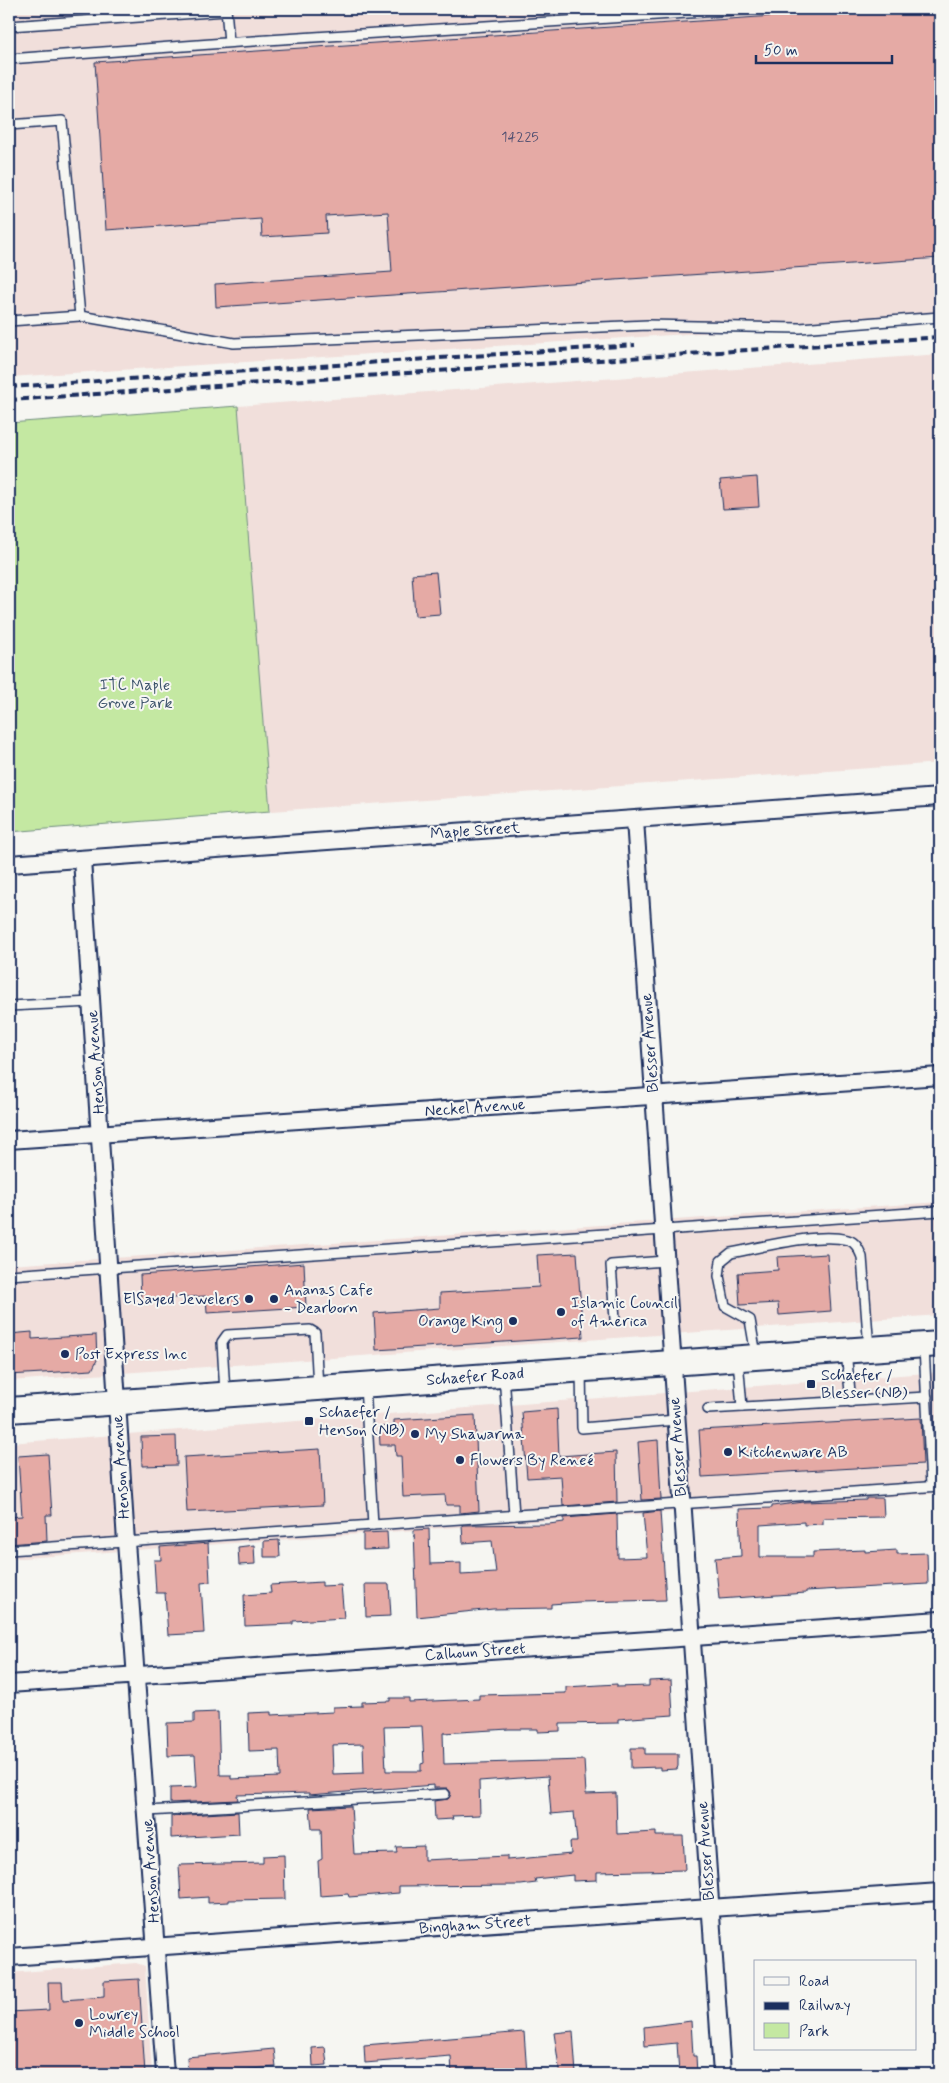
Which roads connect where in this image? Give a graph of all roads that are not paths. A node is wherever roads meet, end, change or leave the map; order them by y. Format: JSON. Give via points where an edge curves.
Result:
{"nodes":[{"id":1,"x":750,"y":9,"type":"edge"},
{"id":2,"x":226,"y":10,"type":"edge"},
{"id":3,"x":9,"y":26,"type":"edge"},
{"id":4,"x":229,"y":42,"type":"junction"},
{"id":5,"x":9,"y":59,"type":"edge"},
{"id":6,"x":9,"y":125,"type":"edge"},
{"id":7,"x":80,"y":316,"type":"junction"},
{"id":8,"x":940,"y":317,"type":"edge"},
{"id":9,"x":9,"y":321,"type":"edge"},
{"id":10,"x":940,"y":797,"type":"edge"},
{"id":11,"x":635,"y":820,"type":"junction"},
{"id":12,"x":82,"y":859,"type":"junction"},
{"id":13,"x":9,"y":864,"type":"edge"},
{"id":14,"x":92,"y":1002,"type":"junction"},
{"id":15,"x":9,"y":1006,"type":"edge"},
{"id":16,"x":940,"y":1076,"type":"edge"},
{"id":17,"x":653,"y":1096,"type":"junction"},
{"id":18,"x":101,"y":1134,"type":"junction"},
{"id":19,"x":9,"y":1140,"type":"edge"},
{"id":20,"x":940,"y":1211,"type":"edge"},
{"id":21,"x":663,"y":1230,"type":"junction"},
{"id":22,"x":665,"y":1260,"type":"junction"},
{"id":23,"x":109,"y":1267,"type":"junction"},
{"id":24,"x":9,"y":1275,"type":"edge"},
{"id":25,"x":615,"y":1319,"type":"dead end"},
{"id":26,"x":932,"y":1344,"type":"edge"},
{"id":27,"x":869,"y":1349,"type":"junction"},
{"id":28,"x":846,"y":1351,"type":"junction"},
{"id":29,"x":747,"y":1358,"type":"junction"},
{"id":30,"x":672,"y":1363,"type":"junction"},
{"id":31,"x":581,"y":1370,"type":"junction"},
{"id":32,"x":504,"y":1375,"type":"junction"},
{"id":33,"x":365,"y":1385,"type":"junction"},
{"id":34,"x":318,"y":1388,"type":"junction"},
{"id":35,"x":225,"y":1395,"type":"junction"},
{"id":36,"x":927,"y":1397,"type":"junction"},
{"id":37,"x":117,"y":1402,"type":"junction"},
{"id":38,"x":851,"y":1402,"type":"junction"},
{"id":39,"x":742,"y":1407,"type":"junction"},
{"id":40,"x":708,"y":1409,"type":"dead end"},
{"id":41,"x":9,"y":1410,"type":"edge"},
{"id":42,"x":676,"y":1420,"type":"junction"},
{"id":43,"x":936,"y":1486,"type":"edge"},
{"id":44,"x":682,"y":1504,"type":"junction"},
{"id":45,"x":514,"y":1515,"type":"junction"},
{"id":46,"x":373,"y":1525,"type":"junction"},
{"id":47,"x":126,"y":1542,"type":"junction"},
{"id":48,"x":9,"y":1550,"type":"edge"},
{"id":49,"x":940,"y":1620,"type":"edge"},
{"id":50,"x":692,"y":1637,"type":"junction"},
{"id":51,"x":137,"y":1675,"type":"junction"},
{"id":52,"x":9,"y":1684,"type":"edge"},
{"id":53,"x":445,"y":1794,"type":"dead end"},
{"id":54,"x":147,"y":1810,"type":"junction"},
{"id":55,"x":940,"y":1892,"type":"edge"},
{"id":56,"x":710,"y":1909,"type":"junction"},
{"id":57,"x":156,"y":1947,"type":"junction"},
{"id":58,"x":9,"y":1958,"type":"edge"},
{"id":59,"x":164,"y":2074,"type":"edge"},
{"id":60,"x":722,"y":2074,"type":"edge"}],
"edges":[{"from":1,"to":4,"type":"lane"},
{"from":2,"to":3,"type":"lane"},
{"from":2,"to":4,"type":"lane"},
{"from":4,"to":5,"type":"lane"},
{"from":6,"to":7,"type":"lane","via":[[62,121]]},
{"from":7,"to":8,"type":"lane","via":[[234,342],[648,325],[800,328]]},
{"from":7,"to":9,"type":"lane"},
{"from":10,"to":11,"type":"street","name":"Maple Street"},
{"from":11,"to":12,"type":"street","name":"Maple Street"},
{"from":11,"to":17,"type":"street","name":"Blesser Avenue"},
{"from":12,"to":13,"type":"street","name":"Maple Street"},
{"from":12,"to":14,"type":"street","name":"Henson Avenue"},
{"from":14,"to":15,"type":"lane"},
{"from":14,"to":18,"type":"street","name":"Henson Avenue"},
{"from":16,"to":17,"type":"street","name":"Neckel Avenue"},
{"from":17,"to":18,"type":"street","name":"Neckel Avenue"},
{"from":17,"to":21,"type":"street","name":"Blesser Avenue"},
{"from":18,"to":19,"type":"street","name":"Neckel Avenue"},
{"from":18,"to":23,"type":"street","name":"Henson Avenue"},
{"from":20,"to":21,"type":"lane"},
{"from":21,"to":22,"type":"street","name":"Blesser Avenue"},
{"from":21,"to":23,"type":"lane"},
{"from":22,"to":25,"type":"lane","via":[[611,1265]]},
{"from":22,"to":30,"type":"street","name":"Blesser Avenue"},
{"from":23,"to":24,"type":"lane"},
{"from":23,"to":37,"type":"street","name":"Henson Avenue"},
{"from":26,"to":27,"type":"main road","name":"Schaefer Road"},
{"from":26,"to":36,"type":"lane"},
{"from":27,"to":28,"type":"main road","name":"Schaefer Road"},
{"from":27,"to":29,"type":"lane","via":[[862,1258],[858,1248],[850,1240],[820,1238],[731,1253],[721,1261],[719,1276],[725,1306],[750,1320]]},
{"from":28,"to":29,"type":"main road","name":"Schaefer Road"},
{"from":28,"to":38,"type":"lane"},
{"from":29,"to":30,"type":"main road","name":"Schaefer Road"},
{"from":29,"to":39,"type":"lane"},
{"from":30,"to":31,"type":"main road","name":"Schaefer Road"},
{"from":30,"to":42,"type":"street","name":"Blesser Avenue"},
{"from":31,"to":32,"type":"main road","name":"Schaefer Road"},
{"from":31,"to":42,"type":"lane","via":[[582,1428]]},
{"from":32,"to":33,"type":"main road","name":"Schaefer Road"},
{"from":32,"to":45,"type":"lane"},
{"from":33,"to":34,"type":"main road","name":"Schaefer Road"},
{"from":33,"to":46,"type":"lane"},
{"from":34,"to":35,"type":"main road","name":"Schaefer Road"},
{"from":34,"to":35,"type":"lane","via":[[315,1333],[310,1330],[227,1335],[222,1342]]},
{"from":35,"to":37,"type":"main road","name":"Schaefer Road"},
{"from":36,"to":38,"type":"lane"},
{"from":36,"to":43,"type":"lane"},
{"from":37,"to":41,"type":"main road","name":"Schaefer Road"},
{"from":37,"to":47,"type":"street","name":"Henson Avenue"},
{"from":38,"to":39,"type":"lane"},
{"from":39,"to":40,"type":"lane"},
{"from":42,"to":44,"type":"street","name":"Blesser Avenue"},
{"from":43,"to":44,"type":"lane"},
{"from":44,"to":45,"type":"lane"},
{"from":44,"to":50,"type":"street","name":"Blesser Avenue"},
{"from":45,"to":46,"type":"lane"},
{"from":46,"to":47,"type":"lane"},
{"from":47,"to":48,"type":"lane"},
{"from":47,"to":51,"type":"street","name":"Henson Avenue"},
{"from":49,"to":50,"type":"street","name":"Calhoun Street"},
{"from":50,"to":51,"type":"street","name":"Calhoun Street"},
{"from":50,"to":56,"type":"street","name":"Blesser Avenue"},
{"from":51,"to":52,"type":"street","name":"Calhoun Street"},
{"from":51,"to":54,"type":"street","name":"Henson Avenue"},
{"from":53,"to":54,"type":"lane"},
{"from":54,"to":57,"type":"street","name":"Henson Avenue"},
{"from":55,"to":56,"type":"street","name":"Bingham Street"},
{"from":56,"to":57,"type":"street","name":"Bingham Street"},
{"from":56,"to":60,"type":"street","name":"Blesser Avenue"},
{"from":57,"to":58,"type":"street","name":"Bingham Street"},
{"from":57,"to":59,"type":"street","name":"Henson Avenue"}]}
